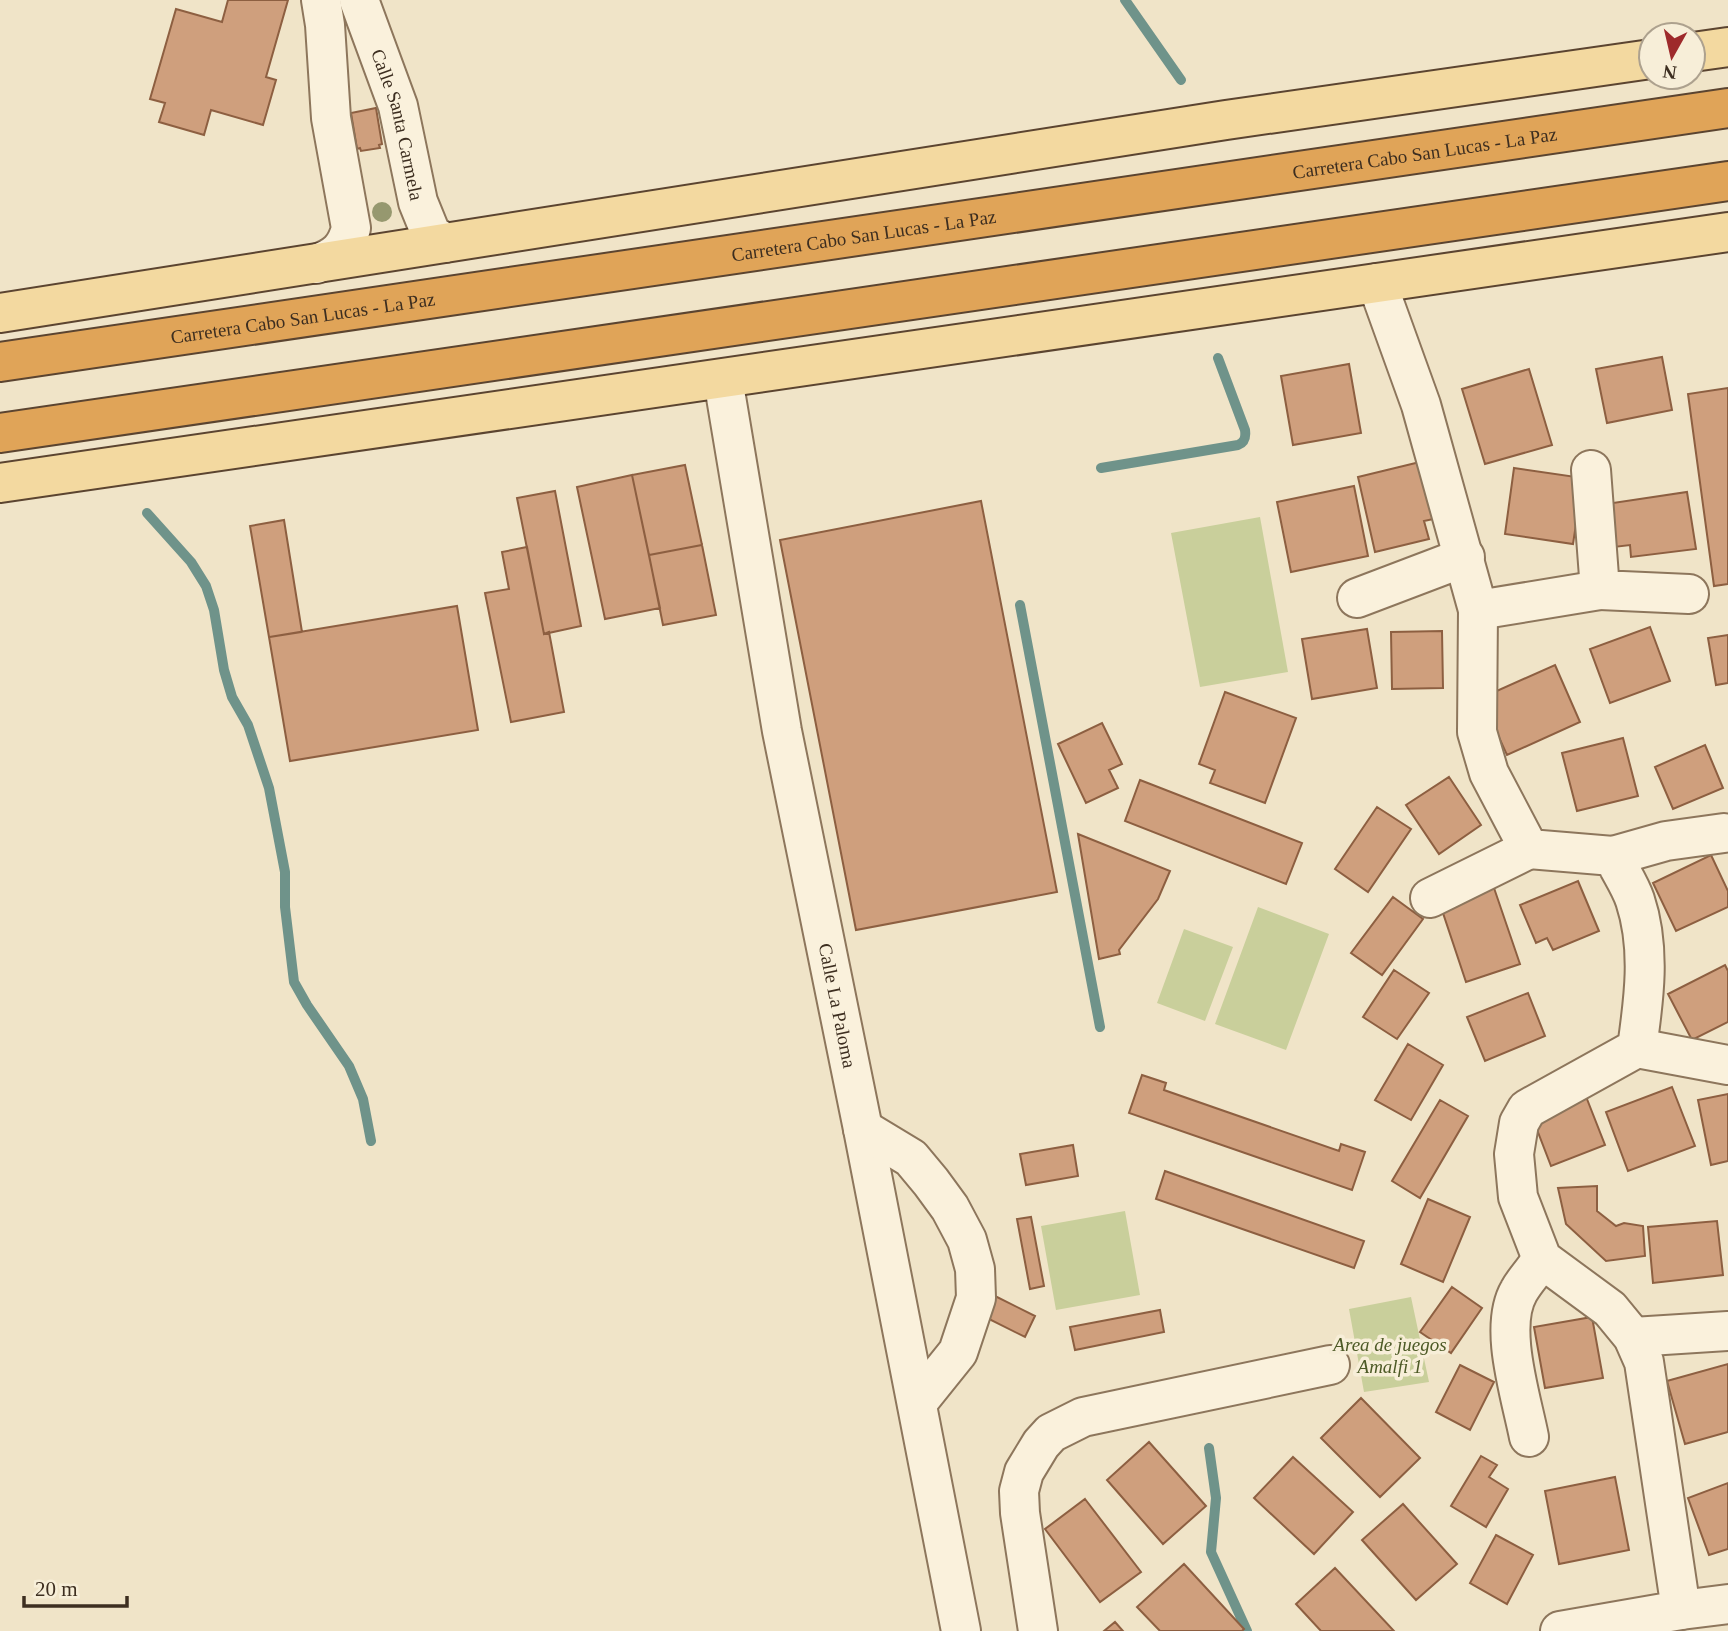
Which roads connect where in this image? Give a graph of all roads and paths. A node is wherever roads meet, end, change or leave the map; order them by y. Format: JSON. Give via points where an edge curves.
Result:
{"nodes":[{"id":1,"x":363,"y":10,"type":"edge"},
{"id":2,"x":323,"y":13,"type":"edge"},
{"id":3,"x":1728,"y":47,"type":"edge"},
{"id":4,"x":1707,"y":50,"type":"edge"},
{"id":5,"x":1637,"y":61,"type":"edge"},
{"id":6,"x":1728,"y":108,"type":"edge"},
{"id":7,"x":1728,"y":181,"type":"edge"},
{"id":8,"x":1728,"y":232,"type":"edge"},
{"id":9,"x":445,"y":243,"type":"junction"},
{"id":10,"x":316,"y":264,"type":"junction"},
{"id":11,"x":1377,"y":283,"type":"junction"},
{"id":12,"x":0,"y":313,"type":"edge"},
{"id":13,"x":0,"y":347,"type":"edge"},
{"id":14,"x":86,"y":349,"type":"junction"},
{"id":15,"x":0,"y":362,"type":"edge"},
{"id":16,"x":723,"y":380,"type":"junction"},
{"id":17,"x":0,"y":433,"type":"edge"},
{"id":18,"x":1591,"y":470,"type":"dead end"},
{"id":19,"x":0,"y":483,"type":"edge"},
{"id":20,"x":1465,"y":556,"type":"junction"},
{"id":21,"x":1600,"y":590,"type":"junction"},
{"id":22,"x":1689,"y":594,"type":"dead end"},
{"id":23,"x":1357,"y":598,"type":"dead end"},
{"id":24,"x":1478,"y":610,"type":"junction"},
{"id":25,"x":1724,"y":833,"type":"dead end"},
{"id":26,"x":1529,"y":849,"type":"junction"},
{"id":27,"x":1613,"y":856,"type":"junction"},
{"id":28,"x":1430,"y":898,"type":"dead end"},
{"id":29,"x":1637,"y":1048,"type":"junction"},
{"id":30,"x":1728,"y":1065,"type":"edge"},
{"id":31,"x":863,"y":1129,"type":"junction"},
{"id":32,"x":1542,"y":1259,"type":"junction"},
{"id":33,"x":1728,"y":1331,"type":"edge"},
{"id":34,"x":1633,"y":1337,"type":"junction"},
{"id":35,"x":1329,"y":1364,"type":"dead end"},
{"id":36,"x":916,"y":1403,"type":"junction"},
{"id":37,"x":1529,"y":1437,"type":"dead end"},
{"id":38,"x":1728,"y":1604,"type":"edge"},
{"id":39,"x":1681,"y":1610,"type":"junction"},
{"id":40,"x":961,"y":1631,"type":"edge"},
{"id":41,"x":1038,"y":1631,"type":"edge"},
{"id":42,"x":1560,"y":1631,"type":"edge"}],
"edges":[{"from":1,"to":2,"type":"street"},
{"from":1,"to":9,"type":"street","name":"Calle Santa Carmela","via":[[398,106],[418,202],[427,227]]},
{"from":2,"to":10,"type":"street","via":[[331,118],[351,228],[340,251]]},
{"from":3,"to":4,"type":"main road"},
{"from":5,"to":9,"type":"main road","via":[[1212,122]]},
{"from":6,"to":14,"type":"highway","name":"Carretera Cabo San Lucas - La Paz"},
{"from":7,"to":17,"type":"highway"},
{"from":8,"to":11,"type":"main road"},
{"from":9,"to":10,"type":"main road"},
{"from":10,"to":12,"type":"main road"},
{"from":11,"to":16,"type":"main road"},
{"from":11,"to":20,"type":"street","via":[[1421,405]]},
{"from":13,"to":14,"type":"highway"},
{"from":14,"to":15,"type":"highway","name":"Carretera Cabo San Lucas - La Paz"},
{"from":16,"to":19,"type":"main road"},
{"from":16,"to":31,"type":"street","name":"Calle La Paloma","via":[[782,731]]},
{"from":18,"to":21,"type":"street"},
{"from":20,"to":23,"type":"street"},
{"from":20,"to":24,"type":"street"},
{"from":21,"to":22,"type":"street"},
{"from":21,"to":24,"type":"street"},
{"from":24,"to":26,"type":"street","via":[[1477,732],[1489,773]]},
{"from":25,"to":27,"type":"street","via":[[1666,841]]},
{"from":26,"to":27,"type":"street"},
{"from":26,"to":28,"type":"street"},
{"from":27,"to":29,"type":"street","via":[[1635,900],[1643,933],[1646,988]]},
{"from":29,"to":30,"type":"street"},
{"from":29,"to":32,"type":"street","via":[[1522,1115],[1514,1154],[1517,1197]]},
{"from":31,"to":36,"type":"street","name":"Calle La Paloma"},
{"from":31,"to":36,"type":"street","via":[[911,1158],[931,1182],[967,1240],[975,1269],[976,1298],[958,1353]]},
{"from":32,"to":34,"type":"street","via":[[1610,1309]]},
{"from":32,"to":37,"type":"street","via":[[1518,1292],[1508,1331]]},
{"from":33,"to":34,"type":"street"},
{"from":34,"to":39,"type":"street","via":[[1644,1362]]},
{"from":35,"to":41,"type":"street","via":[[1083,1417],[1051,1433],[1028,1464],[1019,1491]]},
{"from":36,"to":40,"type":"street","name":"Calle La Paloma"},
{"from":38,"to":39,"type":"street"},
{"from":39,"to":42,"type":"street"}]}
